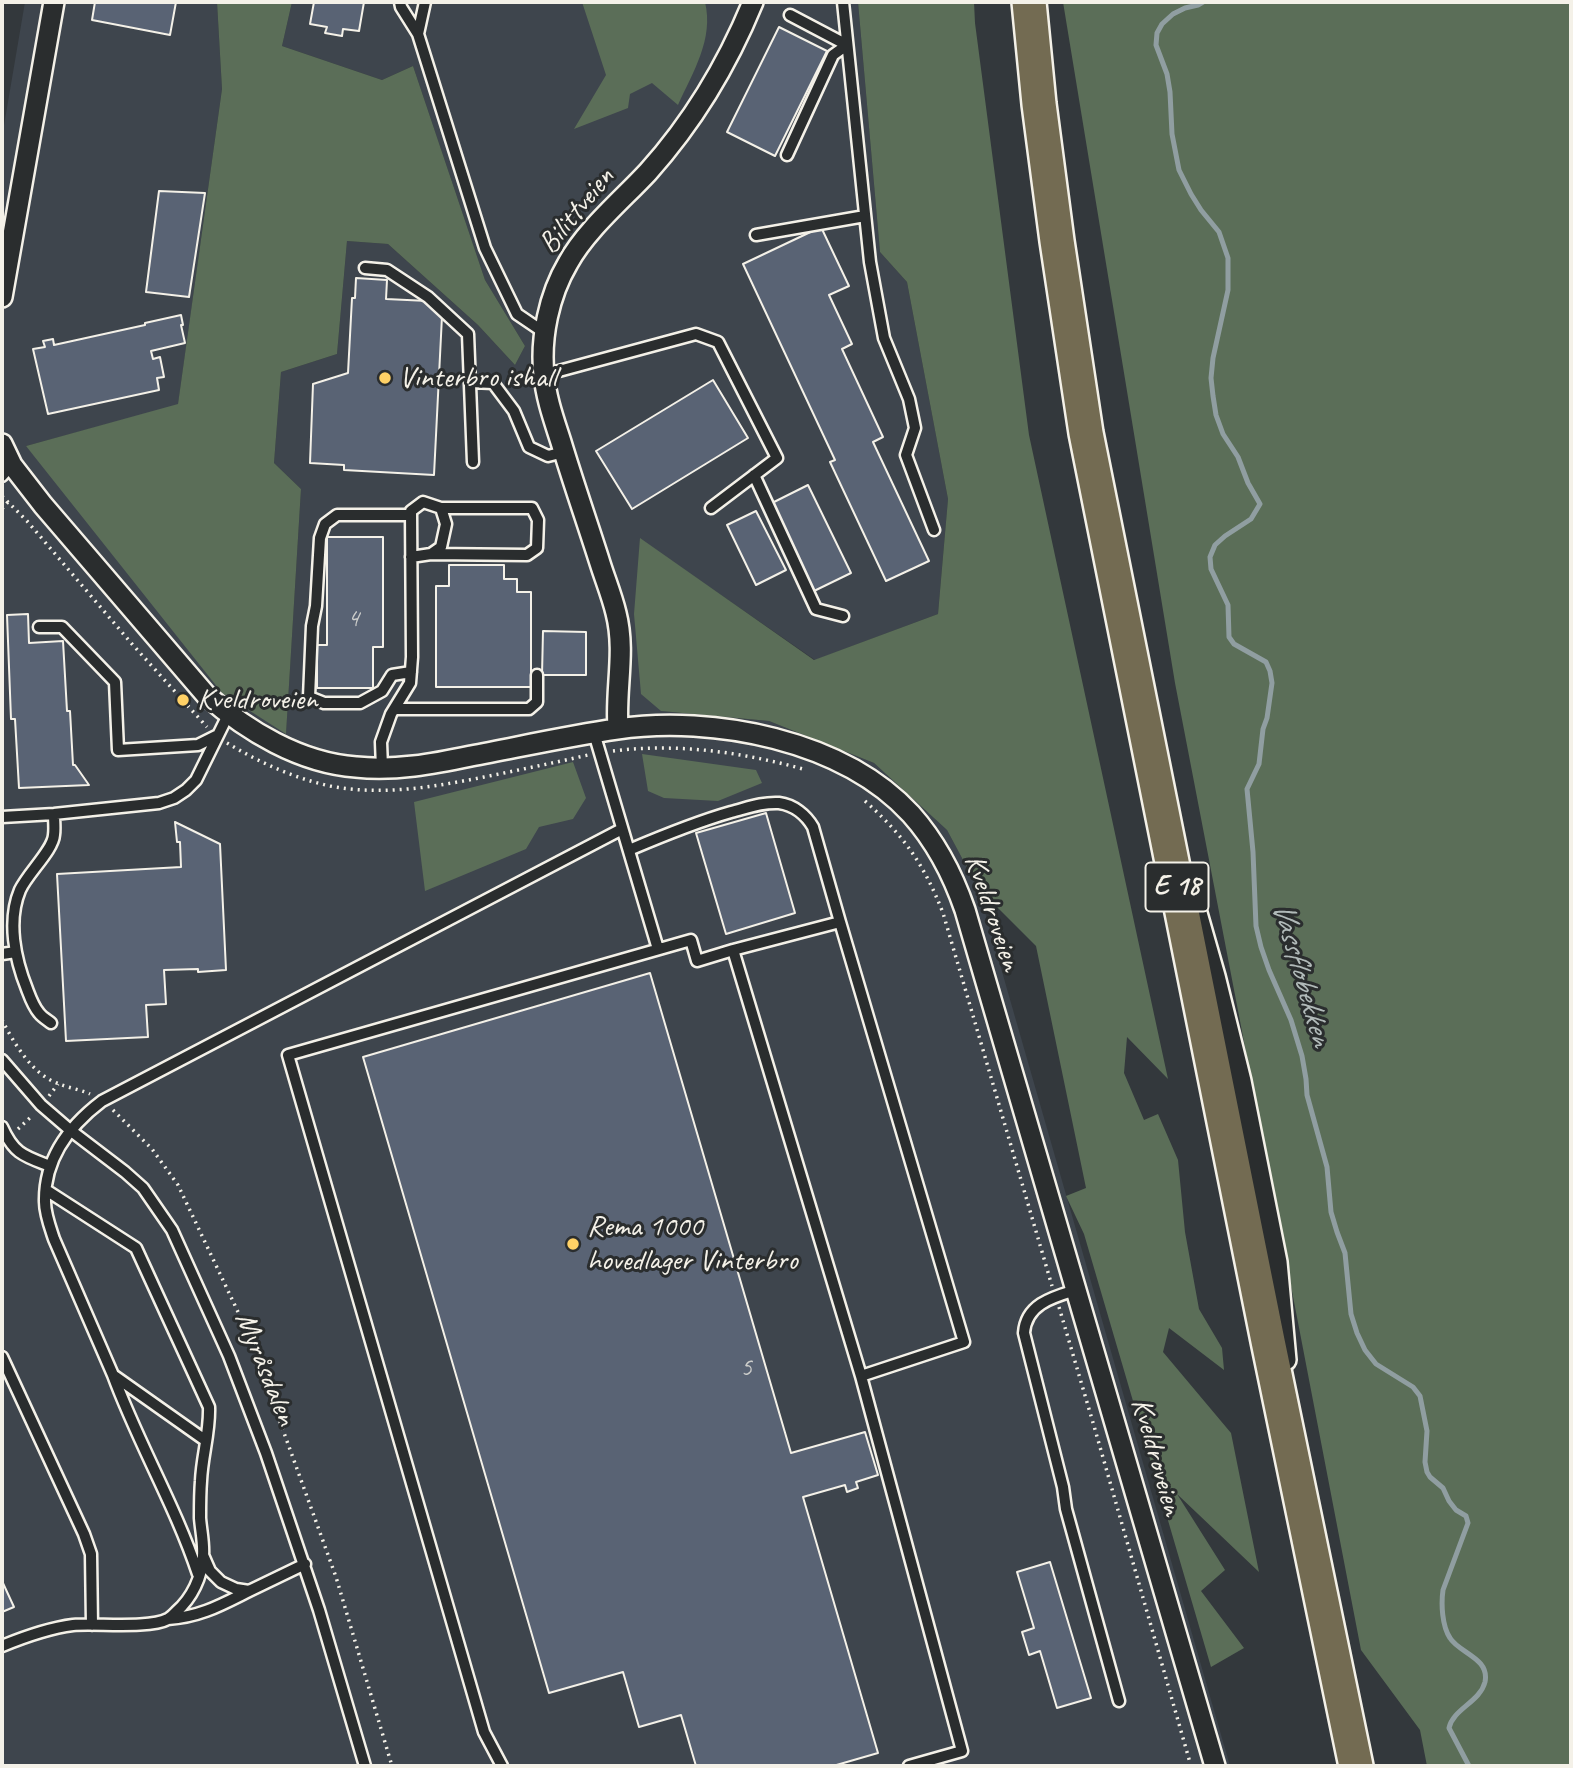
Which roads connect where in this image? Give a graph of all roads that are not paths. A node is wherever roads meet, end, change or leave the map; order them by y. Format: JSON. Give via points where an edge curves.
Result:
{"nodes":[{"id":1,"x":54,"y":2,"type":"edge"},
{"id":2,"x":400,"y":2,"type":"edge"},
{"id":3,"x":425,"y":2,"type":"edge"},
{"id":4,"x":753,"y":2,"type":"edge"},
{"id":5,"x":843,"y":2,"type":"edge"},
{"id":6,"x":1016,"y":2,"type":"edge"},
{"id":7,"x":1029,"y":2,"type":"edge"},
{"id":8,"x":790,"y":15,"type":"dead end"},
{"id":9,"x":418,"y":34,"type":"junction"},
{"id":10,"x":847,"y":46,"type":"junction"},
{"id":11,"x":787,"y":155,"type":"dead end"},
{"id":12,"x":865,"y":216,"type":"junction"},
{"id":13,"x":756,"y":234,"type":"dead end"},
{"id":14,"x":365,"y":268,"type":"dead end"},
{"id":15,"x":2,"y":297,"type":"edge"},
{"id":16,"x":545,"y":334,"type":"junction"},
{"id":17,"x":544,"y":375,"type":"junction"},
{"id":18,"x":471,"y":382,"type":"junction"},
{"id":19,"x":2,"y":444,"type":"edge"},
{"id":20,"x":564,"y":452,"type":"junction"},
{"id":21,"x":473,"y":462,"type":"dead end"},
{"id":22,"x":7,"y":470,"type":"edge"},
{"id":23,"x":754,"y":475,"type":"junction"},
{"id":24,"x":441,"y":508,"type":"junction"},
{"id":25,"x":711,"y":508,"type":"dead end"},
{"id":26,"x":411,"y":515,"type":"junction"},
{"id":27,"x":934,"y":530,"type":"dead end"},
{"id":28,"x":431,"y":554,"type":"junction"},
{"id":29,"x":411,"y":556,"type":"junction"},
{"id":30,"x":843,"y":617,"type":"dead end"},
{"id":31,"x":39,"y":627,"type":"dead end"},
{"id":32,"x":411,"y":672,"type":"junction"},
{"id":33,"x":537,"y":675,"type":"dead end"},
{"id":34,"x":395,"y":709,"type":"junction"},
{"id":35,"x":228,"y":715,"type":"junction"},
{"id":36,"x":618,"y":729,"type":"junction"},
{"id":37,"x":594,"y":733,"type":"junction"},
{"id":38,"x":217,"y":736,"type":"junction"},
{"id":39,"x":382,"y":768,"type":"junction"},
{"id":40,"x":54,"y":814,"type":"junction"},
{"id":41,"x":2,"y":817,"type":"edge"},
{"id":42,"x":622,"y":829,"type":"junction"},
{"id":43,"x":628,"y":850,"type":"junction"},
{"id":44,"x":840,"y":922,"type":"junction"},
{"id":45,"x":658,"y":949,"type":"junction"},
{"id":46,"x":733,"y":950,"type":"junction"},
{"id":47,"x":16,"y":952,"type":"junction"},
{"id":48,"x":2,"y":954,"type":"edge"},
{"id":49,"x":51,"y":1023,"type":"dead end"},
{"id":50,"x":2,"y":1060,"type":"edge"},
{"id":51,"x":2,"y":1126,"type":"edge"},
{"id":52,"x":70,"y":1130,"type":"junction"},
{"id":53,"x":50,"y":1166,"type":"junction"},
{"id":54,"x":46,"y":1190,"type":"junction"},
{"id":55,"x":1076,"y":1290,"type":"junction"},
{"id":56,"x":2,"y":1357,"type":"edge"},
{"id":57,"x":113,"y":1375,"type":"junction"},
{"id":58,"x":862,"y":1376,"type":"junction"},
{"id":59,"x":205,"y":1440,"type":"junction"},
{"id":60,"x":203,"y":1555,"type":"junction"},
{"id":61,"x":305,"y":1564,"type":"junction"},
{"id":62,"x":199,"y":1578,"type":"junction"},
{"id":63,"x":249,"y":1591,"type":"junction"},
{"id":64,"x":168,"y":1619,"type":"junction"},
{"id":65,"x":92,"y":1625,"type":"junction"},
{"id":66,"x":2,"y":1646,"type":"edge"},
{"id":67,"x":1119,"y":1701,"type":"dead end"},
{"id":68,"x":365,"y":1766,"type":"edge"},
{"id":69,"x":502,"y":1766,"type":"edge"},
{"id":70,"x":909,"y":1766,"type":"edge"},
{"id":71,"x":1215,"y":1766,"type":"edge"},
{"id":72,"x":1343,"y":1766,"type":"edge"},
{"id":73,"x":1356,"y":1766,"type":"edge"}],
"edges":[{"from":1,"to":15,"type":"street"},
{"from":2,"to":9,"type":"lane"},
{"from":3,"to":9,"type":"lane"},
{"from":4,"to":16,"type":"street","name":"Bilittveien","via":[[713,82],[680,131],[567,263],[550,305]]},
{"from":5,"to":10,"type":"lane"},
{"from":6,"to":72,"type":"highway","number":"E 18","via":[[1044,241],[1074,436]]},
{"from":7,"to":73,"type":"highway","number":"E 18","via":[[1057,242],[1086,433]]},
{"from":8,"to":10,"type":"lane"},
{"from":9,"to":16,"type":"lane","via":[[485,248],[517,314]]},
{"from":10,"to":11,"type":"lane","via":[[833,55]]},
{"from":10,"to":12,"type":"lane"},
{"from":12,"to":13,"type":"lane"},
{"from":12,"to":27,"type":"lane","via":[[884,338],[909,399],[915,428],[906,456]]},
{"from":14,"to":18,"type":"lane","via":[[387,270],[428,296],[468,334]]},
{"from":16,"to":17,"type":"street","name":"Bilittveien"},
{"from":17,"to":20,"type":"street","name":"Bilittveien"},
{"from":17,"to":23,"type":"lane","via":[[696,334],[718,342],[777,458]]},
{"from":18,"to":20,"type":"lane","via":[[493,383],[514,411],[529,447],[548,456]]},
{"from":18,"to":21,"type":"lane"},
{"from":19,"to":22,"type":"street"},
{"from":20,"to":36,"type":"street","name":"Bilittveien","via":[[616,612],[621,652]]},
{"from":22,"to":35,"type":"street","name":"Kveldroveien"},
{"from":23,"to":25,"type":"lane"},
{"from":23,"to":30,"type":"lane","via":[[816,609]]},
{"from":24,"to":26,"type":"lane","via":[[423,502]]},
{"from":24,"to":28,"type":"lane","via":[[446,524],[441,547]]},
{"from":24,"to":28,"type":"lane","via":[[532,508],[538,520],[537,548],[527,555]]},
{"from":26,"to":29,"type":"lane"},
{"from":26,"to":32,"type":"lane","via":[[337,515],[325,524],[320,538],[309,697],[324,703],[360,703],[382,691],[392,675]]},
{"from":28,"to":29,"type":"lane"},
{"from":29,"to":32,"type":"lane"},
{"from":31,"to":38,"type":"lane","via":[[62,627],[115,682],[118,750],[198,745]]},
{"from":32,"to":34,"type":"lane"},
{"from":33,"to":34,"type":"lane","via":[[537,702],[529,709]]},
{"from":34,"to":39,"type":"lane","via":[[381,742]]},
{"from":35,"to":38,"type":"lane"},
{"from":35,"to":39,"type":"street","name":"Kveldroveien","via":[[303,755],[354,767]]},
{"from":36,"to":37,"type":"street","name":"Kveldroveien"},
{"from":36,"to":55,"type":"street","name":"Kveldroveien","via":[[699,727],[794,745],[852,768],[911,814],[941,856],[962,901]]},
{"from":37,"to":39,"type":"street","name":"Kveldroveien","via":[[429,764]]},
{"from":37,"to":42,"type":"lane"},
{"from":38,"to":40,"type":"lane","via":[[196,780],[174,798]]},
{"from":40,"to":41,"type":"lane"},
{"from":40,"to":47,"type":"lane","via":[[50,847],[19,893],[14,913]]},
{"from":42,"to":43,"type":"lane"},
{"from":42,"to":52,"type":"lane","via":[[102,1101]]},
{"from":43,"to":44,"type":"lane","via":[[692,824],[762,803],[781,803],[808,818],[813,827]]},
{"from":43,"to":45,"type":"lane"},
{"from":44,"to":46,"type":"lane"},
{"from":44,"to":58,"type":"lane","via":[[964,1342]]},
{"from":45,"to":46,"type":"lane","via":[[691,940],[697,961]]},
{"from":45,"to":69,"type":"lane","via":[[288,1055],[484,1732]]},
{"from":46,"to":58,"type":"lane"},
{"from":47,"to":48,"type":"lane"},
{"from":47,"to":49,"type":"lane","via":[[32,1003]]},
{"from":50,"to":52,"type":"lane","name":"Myråsdalen"},
{"from":51,"to":53,"type":"lane","via":[[17,1151]]},
{"from":52,"to":53,"type":"lane"},
{"from":52,"to":61,"type":"lane","name":"Myråsdalen","via":[[143,1188],[172,1230],[245,1395]]},
{"from":53,"to":54,"type":"lane"},
{"from":54,"to":57,"type":"lane","via":[[47,1219],[54,1239]]},
{"from":54,"to":59,"type":"lane","via":[[136,1248],[209,1407]]},
{"from":55,"to":67,"type":"lane","via":[[1038,1306],[1027,1318],[1024,1333]]},
{"from":55,"to":71,"type":"street","name":"Kveldroveien"},
{"from":56,"to":65,"type":"lane","via":[[91,1554]]},
{"from":57,"to":59,"type":"lane"},
{"from":57,"to":62,"type":"lane"},
{"from":58,"to":70,"type":"lane","via":[[962,1751]]},
{"from":59,"to":60,"type":"lane","via":[[200,1520]]},
{"from":60,"to":62,"type":"lane"},
{"from":60,"to":63,"type":"lane","via":[[221,1582]]},
{"from":61,"to":63,"type":"lane"},
{"from":61,"to":68,"type":"lane","name":"Myråsdalen"},
{"from":62,"to":64,"type":"lane","via":[[184,1605]]},
{"from":63,"to":64,"type":"lane","via":[[188,1618]]},
{"from":64,"to":65,"type":"lane"},
{"from":65,"to":66,"type":"lane","via":[[58,1627]]}]}
